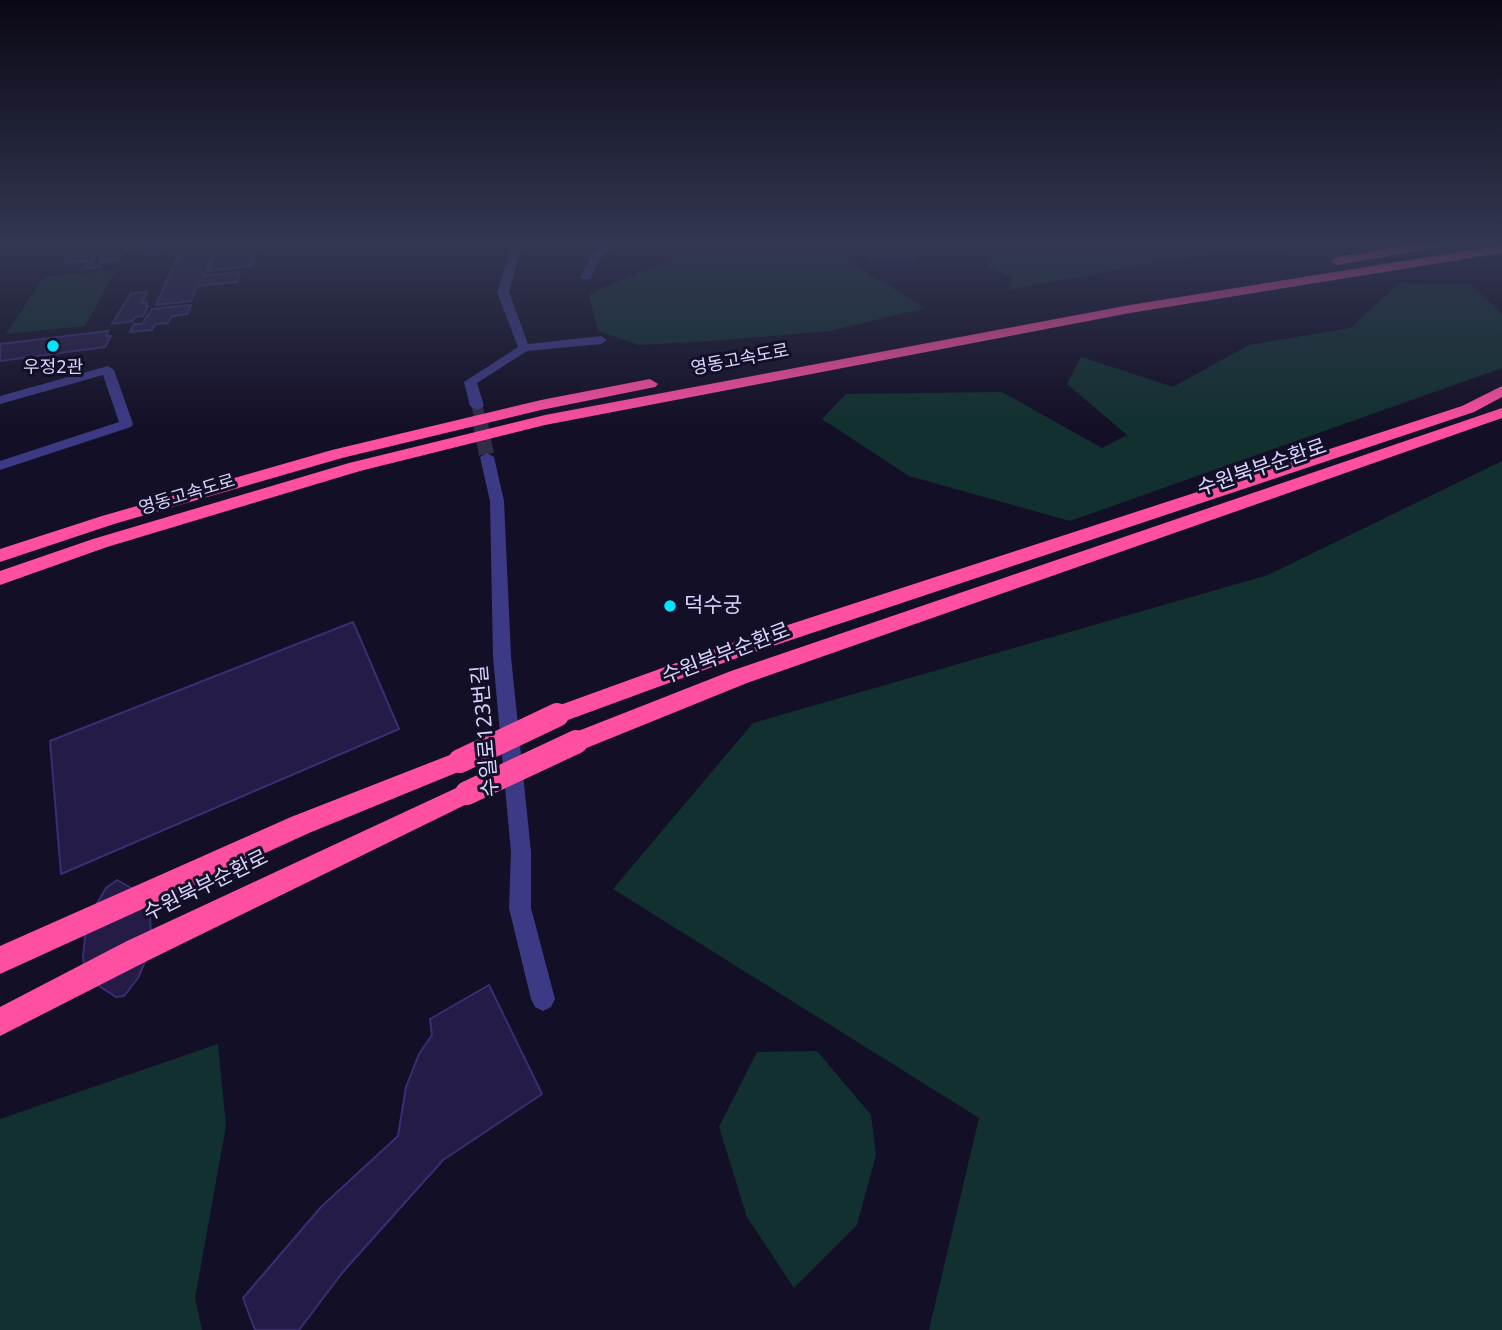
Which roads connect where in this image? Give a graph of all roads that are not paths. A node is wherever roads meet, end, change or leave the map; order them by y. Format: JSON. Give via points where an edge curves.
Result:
{"nodes":[{"id":1,"x":508,"y":304,"type":"edge"},
{"id":2,"x":1084,"y":304,"type":"edge"},
{"id":3,"x":1161,"y":304,"type":"edge"},
{"id":4,"x":601,"y":340,"type":"dead end"},
{"id":5,"x":524,"y":348,"type":"junction"},
{"id":6,"x":1502,"y":391,"type":"edge"},
{"id":7,"x":0,"y":400,"type":"edge"},
{"id":8,"x":477,"y":407,"type":"tunnel mouth"},
{"id":9,"x":1497,"y":416,"type":"edge"},
{"id":10,"x":488,"y":457,"type":"tunnel mouth"},
{"id":11,"x":0,"y":466,"type":"edge"},
{"id":12,"x":0,"y":556,"type":"edge"},
{"id":13,"x":0,"y":578,"type":"edge"},
{"id":14,"x":0,"y":960,"type":"edge"},
{"id":15,"x":543,"y":999,"type":"dead end"},
{"id":16,"x":0,"y":1022,"type":"edge"}],
"edges":[{"from":1,"to":5,"type":"street"},
{"from":2,"to":12,"type":"highway","name":"영동고속도로","via":[[541,405],[338,454]]},
{"from":3,"to":13,"type":"highway","name":"영동고속도로","via":[[545,419],[355,467],[100,543]]},
{"from":4,"to":5,"type":"street"},
{"from":5,"to":8,"type":"street","via":[[470,382]]},
{"from":6,"to":14,"type":"highway","name":"수원북부순환로","bridge":true,"via":[[1468,409],[730,652],[558,715]]},
{"from":7,"to":11,"type":"street","via":[[108,370],[126,424]]},
{"from":9,"to":16,"type":"highway","name":"수원북부순환로","bridge":true,"via":[[739,677],[467,793],[136,951]]},
{"from":10,"to":15,"type":"street","name":"수일로123번길","via":[[497,501],[502,657],[521,852],[520,908]]}]}
